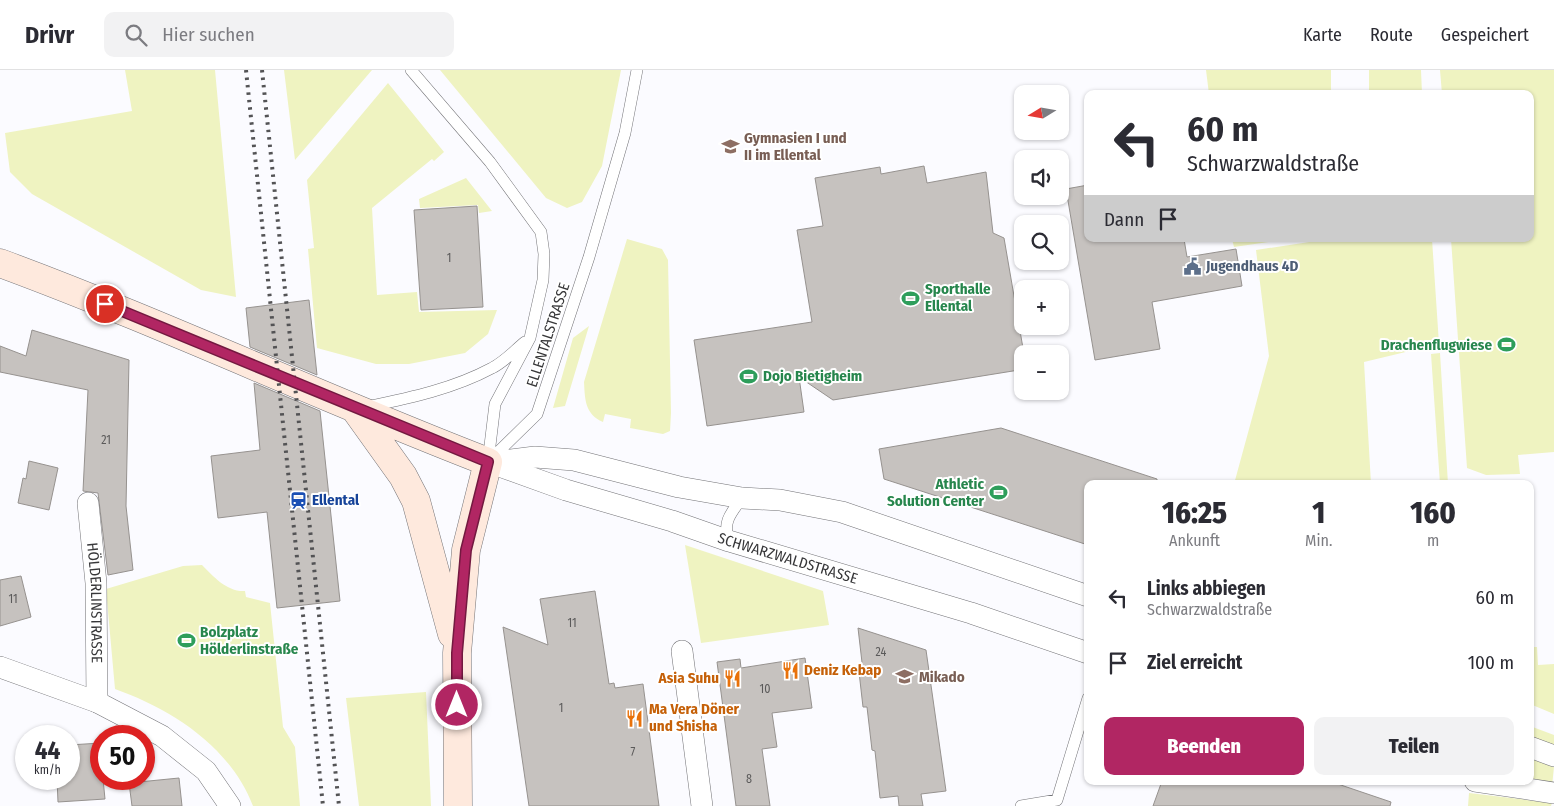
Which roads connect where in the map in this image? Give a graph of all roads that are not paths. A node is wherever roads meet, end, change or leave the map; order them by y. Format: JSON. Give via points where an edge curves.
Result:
{"nodes":[{"id":1,"x":411,"y":70,"type":"edge"},
{"id":2,"x":636,"y":70,"type":"edge"},
{"id":3,"x":0,"y":263,"type":"edge"},
{"id":4,"x":530,"y":338,"type":"junction"},
{"id":5,"x":355,"y":409,"type":"junction"},
{"id":6,"x":488,"y":462,"type":"junction"},
{"id":7,"x":742,"y":498,"type":"junction"},
{"id":8,"x":88,"y":502,"type":"dead end"},
{"id":9,"x":729,"y":541,"type":"junction"},
{"id":10,"x":1084,"y":595,"type":"edge"},
{"id":11,"x":682,"y":651,"type":"dead end"},
{"id":12,"x":1084,"y":652,"type":"edge"},
{"id":13,"x":457,"y":653,"type":"junction"},
{"id":14,"x":0,"y":668,"type":"edge"},
{"id":15,"x":97,"y":702,"type":"junction"},
{"id":16,"x":1084,"y":711,"type":"edge"},
{"id":17,"x":1534,"y":748,"type":"edge"},
{"id":18,"x":1554,"y":756,"type":"edge"},
{"id":19,"x":1499,"y":785,"type":"edge"},
{"id":20,"x":1554,"y":794,"type":"edge"},
{"id":21,"x":230,"y":806,"type":"edge"},
{"id":22,"x":458,"y":806,"type":"edge"},
{"id":23,"x":702,"y":806,"type":"edge"},
{"id":24,"x":1021,"y":806,"type":"edge"}],
"edges":[{"from":1,"to":4,"type":"lane","name":"ELLENTALSTRASSE","via":[[490,162],[540,232],[544,254],[543,280]]},
{"from":2,"to":6,"type":"lane","name":"ELLENTALSTRASSE","via":[[626,133],[537,414]]},
{"from":3,"to":5,"type":"main road","name":"SCHWARZWALDSTRASSE"},
{"from":4,"to":5,"type":"lane","via":[[493,368],[454,385],[413,398]]},
{"from":4,"to":6,"type":"lane","name":"ELLENTALSTRASSE","via":[[495,404]]},
{"from":5,"to":6,"type":"main road","name":"SCHWARZWALDSTRASSE"},
{"from":5,"to":13,"type":"main road","via":[[403,476],[416,500]]},
{"from":6,"to":7,"type":"street","name":"SCHWARZWALDSTRASSE","via":[[535,457],[574,460],[679,487]]},
{"from":6,"to":9,"type":"street","name":"SCHWARZWALDSTRASSE"},
{"from":6,"to":13,"type":"main road","via":[[466,550]]},
{"from":7,"to":9,"type":"lane","via":[[730,514],[725,530]]},
{"from":7,"to":10,"type":"street","name":"SCHWARZWALDSTRASSE","via":[[780,500],[842,512]]},
{"from":8,"to":15,"type":"street","name":"HÖLDERLINSTRASSE","via":[[96,583]]},
{"from":9,"to":12,"type":"street","name":"SCHWARZWALDSTRASSE","via":[[971,613]]},
{"from":11,"to":23,"type":"street"},
{"from":13,"to":22,"type":"main road"},
{"from":14,"to":15,"type":"street"},
{"from":15,"to":21,"type":"street","via":[[162,736],[206,772]]},
{"from":16,"to":24,"type":"lane","via":[[1057,800]]},
{"from":17,"to":18,"type":"street"},
{"from":19,"to":20,"type":"street"}]}
